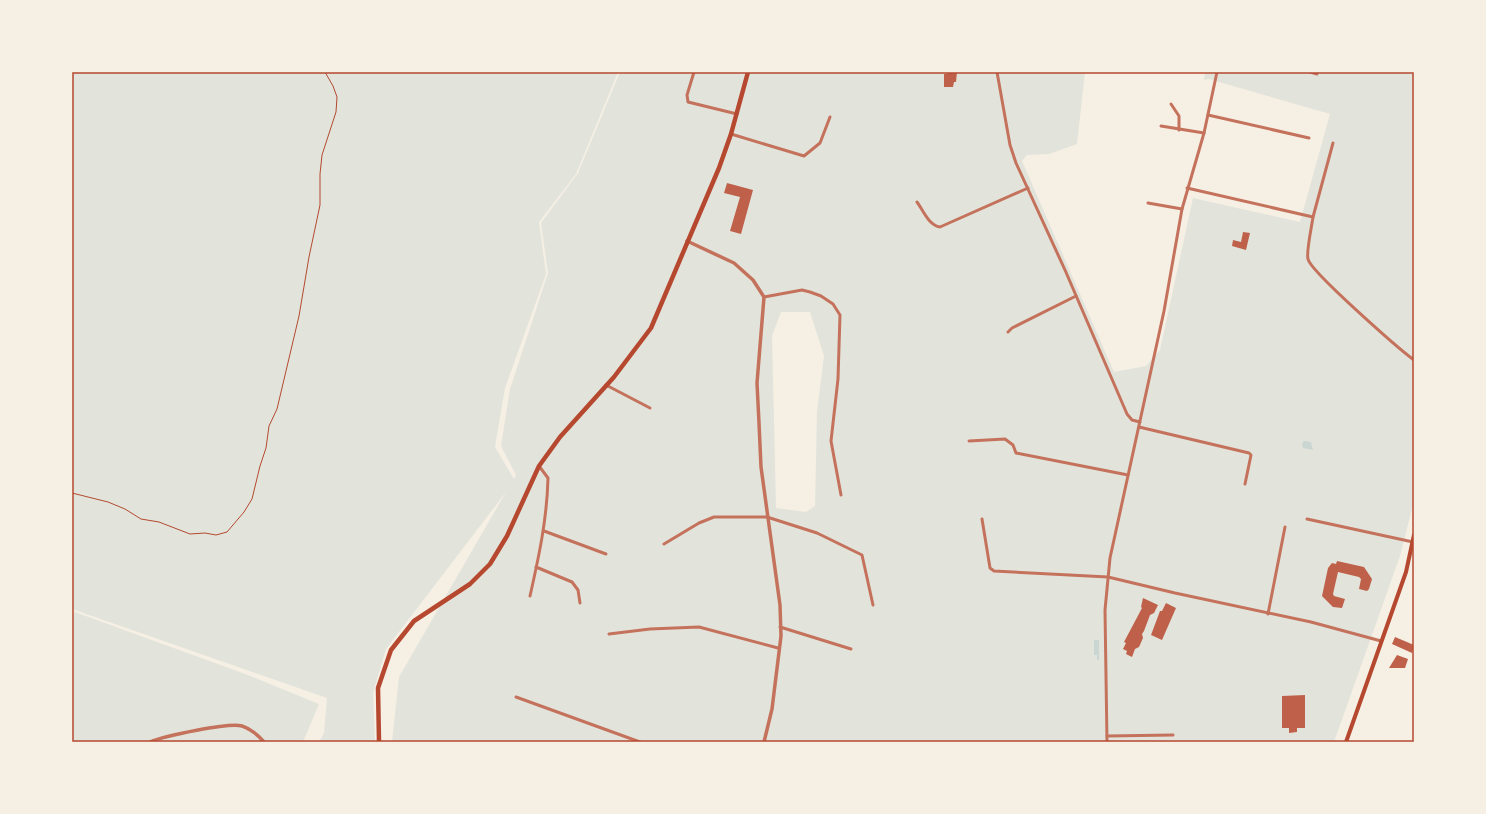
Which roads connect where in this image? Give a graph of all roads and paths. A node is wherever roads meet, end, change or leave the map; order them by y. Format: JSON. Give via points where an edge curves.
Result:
{"nodes":[{"id":1,"x":325,"y":72,"type":"edge"},
{"id":2,"x":694,"y":72,"type":"edge"},
{"id":3,"x":748,"y":72,"type":"edge"},
{"id":4,"x":997,"y":72,"type":"edge"},
{"id":5,"x":1217,"y":72,"type":"edge"},
{"id":6,"x":1310,"y":72,"type":"edge"},
{"id":7,"x":1317,"y":74,"type":"dead end"},
{"id":8,"x":1171,"y":104,"type":"dead end"},
{"id":9,"x":737,"y":114,"type":"junction"},
{"id":10,"x":1208,"y":115,"type":"junction"},
{"id":11,"x":830,"y":117,"type":"dead end"},
{"id":12,"x":1161,"y":126,"type":"dead end"},
{"id":13,"x":1179,"y":130,"type":"junction"},
{"id":14,"x":1204,"y":133,"type":"junction"},
{"id":15,"x":731,"y":134,"type":"junction"},
{"id":16,"x":1309,"y":138,"type":"dead end"},
{"id":17,"x":1333,"y":144,"type":"dead end"},
{"id":18,"x":1028,"y":188,"type":"junction"},
{"id":19,"x":1187,"y":188,"type":"junction"},
{"id":20,"x":917,"y":202,"type":"dead end"},
{"id":21,"x":1148,"y":204,"type":"dead end"},
{"id":22,"x":1182,"y":209,"type":"junction"},
{"id":23,"x":1313,"y":217,"type":"junction"},
{"id":24,"x":687,"y":241,"type":"junction"},
{"id":25,"x":1076,"y":296,"type":"junction"},
{"id":26,"x":764,"y":297,"type":"junction"},
{"id":27,"x":1008,"y":332,"type":"dead end"},
{"id":28,"x":1414,"y":360,"type":"edge"},
{"id":29,"x":606,"y":385,"type":"junction"},
{"id":30,"x":650,"y":408,"type":"dead end"},
{"id":31,"x":1140,"y":422,"type":"junction"},
{"id":32,"x":1139,"y":427,"type":"junction"},
{"id":33,"x":969,"y":441,"type":"dead end"},
{"id":34,"x":539,"y":466,"type":"junction"},
{"id":35,"x":1128,"y":475,"type":"junction"},
{"id":36,"x":1245,"y":484,"type":"dead end"},
{"id":37,"x":72,"y":494,"type":"edge"},
{"id":38,"x":841,"y":495,"type":"dead end"},
{"id":39,"x":767,"y":517,"type":"junction"},
{"id":40,"x":982,"y":519,"type":"dead end"},
{"id":41,"x":1307,"y":520,"type":"dead end"},
{"id":42,"x":1285,"y":527,"type":"dead end"},
{"id":43,"x":544,"y":531,"type":"junction"},
{"id":44,"x":1414,"y":535,"type":"edge"},
{"id":45,"x":1413,"y":542,"type":"junction"},
{"id":46,"x":664,"y":544,"type":"dead end"},
{"id":47,"x":606,"y":554,"type":"dead end"},
{"id":48,"x":536,"y":567,"type":"junction"},
{"id":49,"x":1108,"y":577,"type":"junction"},
{"id":50,"x":530,"y":596,"type":"dead end"},
{"id":51,"x":580,"y":603,"type":"dead end"},
{"id":52,"x":873,"y":605,"type":"dead end"},
{"id":53,"x":1268,"y":614,"type":"junction"},
{"id":54,"x":780,"y":627,"type":"junction"},
{"id":55,"x":609,"y":634,"type":"dead end"},
{"id":56,"x":1380,"y":641,"type":"junction"},
{"id":57,"x":778,"y":648,"type":"junction"},
{"id":58,"x":851,"y":649,"type":"dead end"},
{"id":59,"x":516,"y":697,"type":"dead end"},
{"id":60,"x":1173,"y":735,"type":"dead end"},
{"id":61,"x":1107,"y":736,"type":"junction"},
{"id":62,"x":150,"y":742,"type":"edge"},
{"id":63,"x":264,"y":742,"type":"edge"},
{"id":64,"x":379,"y":742,"type":"edge"},
{"id":65,"x":640,"y":742,"type":"edge"},
{"id":66,"x":764,"y":742,"type":"edge"},
{"id":67,"x":1107,"y":742,"type":"edge"},
{"id":68,"x":1346,"y":742,"type":"edge"}],
"edges":[{"from":1,"to":37,"type":"path","via":[[333,86],[336,112],[322,156],[320,205],[299,316],[252,499],[227,532],[216,535],[190,534],[159,522],[140,519],[108,502]]},
{"from":2,"to":9,"type":"street","via":[[687,95],[688,102]]},
{"from":3,"to":9,"type":"main road"},
{"from":4,"to":18,"type":"street","via":[[1010,145]]},
{"from":5,"to":10,"type":"street"},
{"from":6,"to":7,"type":"street"},
{"from":8,"to":13,"type":"street","via":[[1179,116]]},
{"from":9,"to":15,"type":"main road"},
{"from":10,"to":14,"type":"street"},
{"from":10,"to":16,"type":"street"},
{"from":11,"to":15,"type":"street","via":[[820,143],[804,156]]},
{"from":12,"to":13,"type":"street"},
{"from":13,"to":14,"type":"street"},
{"from":14,"to":19,"type":"street"},
{"from":15,"to":24,"type":"main road"},
{"from":17,"to":23,"type":"street"},
{"from":18,"to":20,"type":"street","via":[[940,227],[932,223]]},
{"from":18,"to":25,"type":"street"},
{"from":19,"to":22,"type":"street"},
{"from":19,"to":23,"type":"street"},
{"from":21,"to":22,"type":"street"},
{"from":22,"to":31,"type":"street","via":[[1164,311]]},
{"from":23,"to":28,"type":"street","via":[[1309,264]]},
{"from":24,"to":26,"type":"street","via":[[734,263],[753,280]]},
{"from":24,"to":29,"type":"main road","via":[[651,328]]},
{"from":25,"to":27,"type":"street"},
{"from":25,"to":31,"type":"street","via":[[1127,414],[1132,420]]},
{"from":26,"to":38,"type":"street","via":[[802,290],[821,296],[833,304],[840,315],[838,379],[831,440]]},
{"from":26,"to":39,"type":"street","via":[[757,383],[761,468]]},
{"from":29,"to":30,"type":"street"},
{"from":29,"to":34,"type":"main road","via":[[560,437]]},
{"from":31,"to":32,"type":"street"},
{"from":32,"to":35,"type":"street"},
{"from":32,"to":36,"type":"street","via":[[1249,453],[1251,455]]},
{"from":33,"to":35,"type":"street","via":[[1005,438],[1013,445],[1016,453]]},
{"from":34,"to":43,"type":"street","via":[[548,478]]},
{"from":34,"to":64,"type":"main road","via":[[508,536],[490,564],[470,584],[414,621],[391,650],[378,688]]},
{"from":35,"to":49,"type":"street"},
{"from":39,"to":46,"type":"street","via":[[714,517]]},
{"from":39,"to":52,"type":"street","via":[[818,533],[862,555]]},
{"from":39,"to":54,"type":"street","via":[[780,605]]},
{"from":40,"to":49,"type":"street","via":[[990,568],[994,571]]},
{"from":41,"to":45,"type":"street"},
{"from":42,"to":53,"type":"street"},
{"from":43,"to":47,"type":"street"},
{"from":43,"to":48,"type":"street"},
{"from":44,"to":45,"type":"main road"},
{"from":45,"to":56,"type":"main road","via":[[1406,572]]},
{"from":48,"to":50,"type":"street"},
{"from":48,"to":51,"type":"street","via":[[572,582],[578,590]]},
{"from":49,"to":53,"type":"street"},
{"from":49,"to":61,"type":"street","via":[[1105,610]]},
{"from":53,"to":56,"type":"street","via":[[1311,622]]},
{"from":54,"to":57,"type":"street"},
{"from":54,"to":58,"type":"street"},
{"from":55,"to":57,"type":"street","via":[[699,627]]},
{"from":56,"to":68,"type":"main road"},
{"from":57,"to":66,"type":"street","via":[[772,709]]},
{"from":59,"to":65,"type":"street"},
{"from":60,"to":61,"type":"street"},
{"from":61,"to":67,"type":"street"},
{"from":62,"to":63,"type":"street","via":[[189,731],[240,725],[254,732]]}]}
